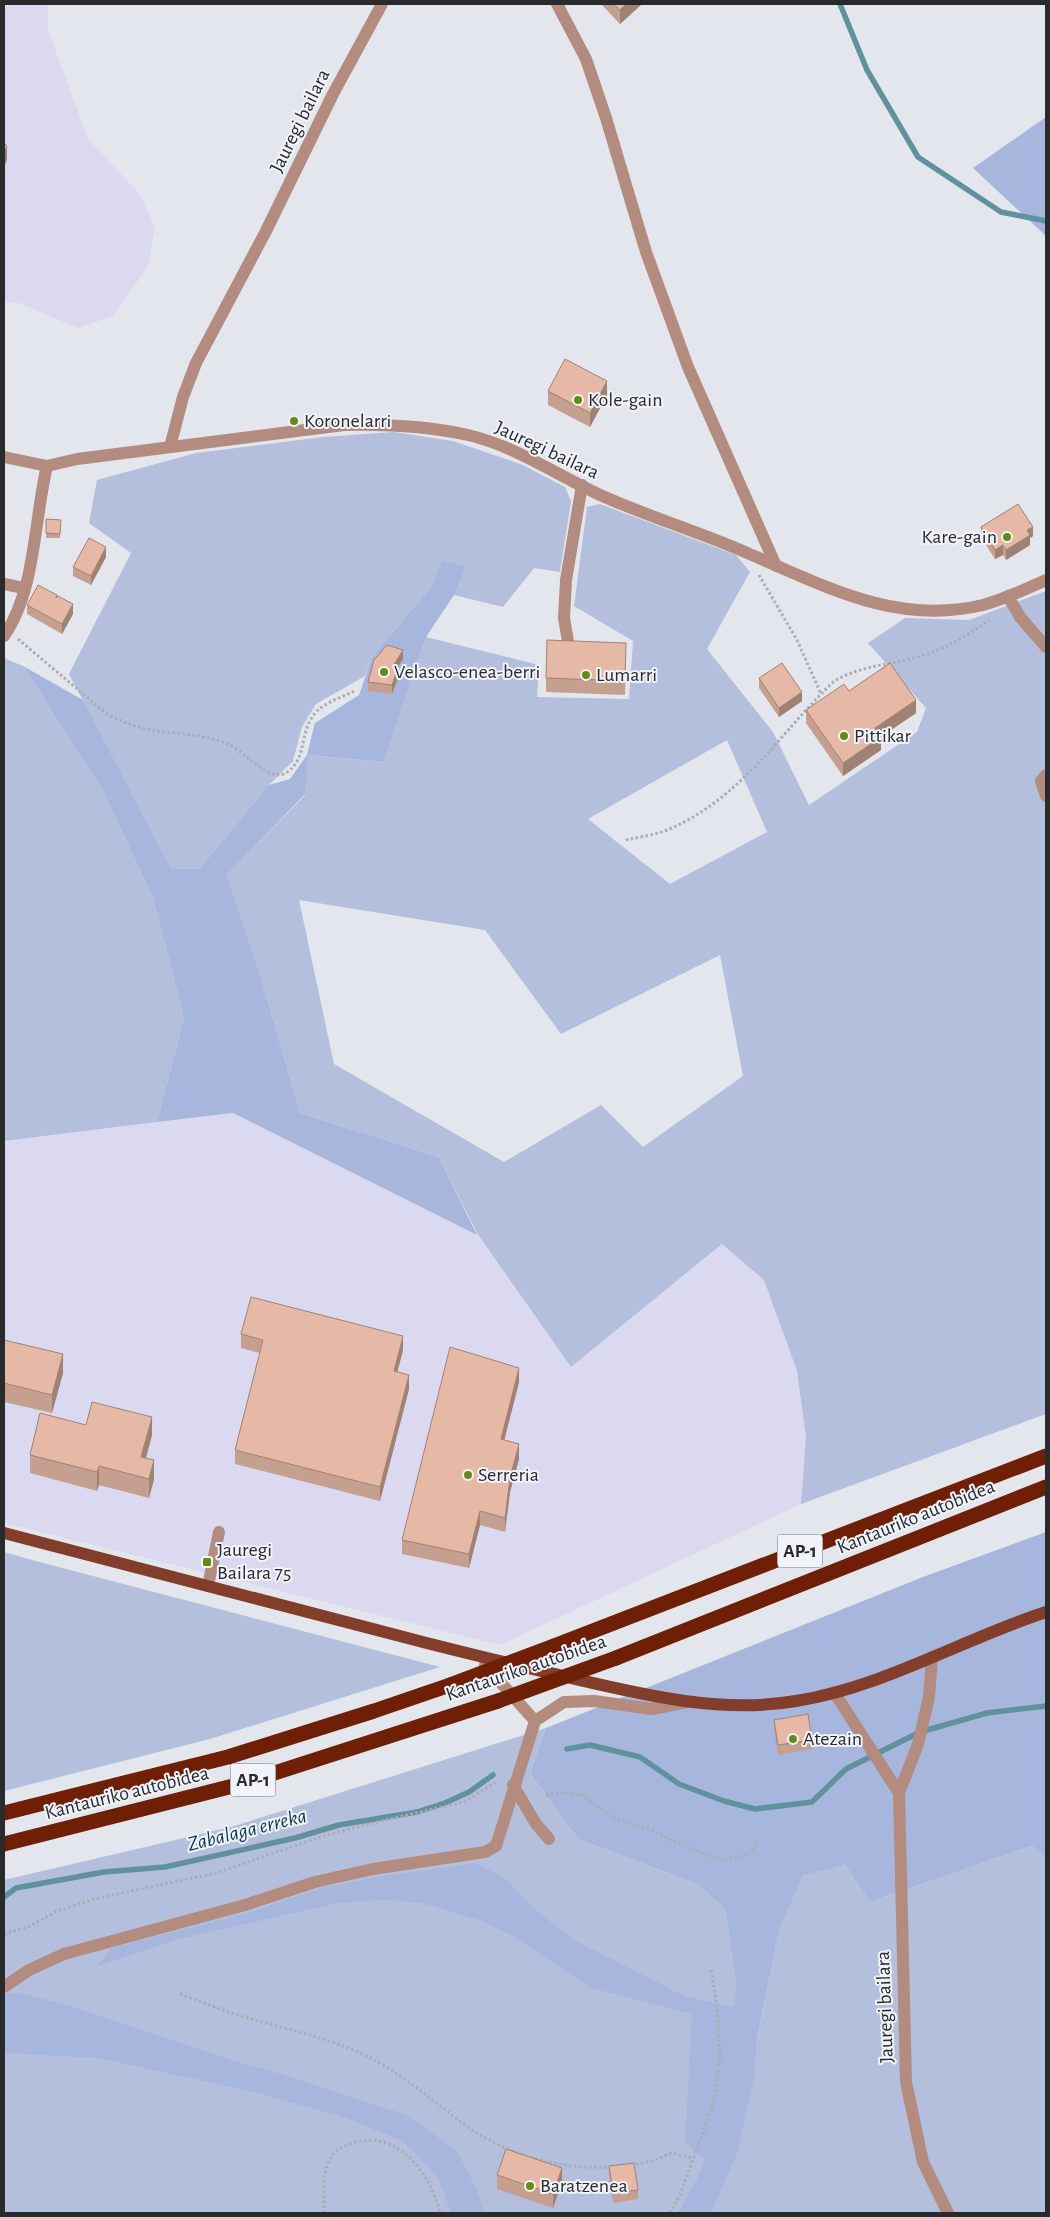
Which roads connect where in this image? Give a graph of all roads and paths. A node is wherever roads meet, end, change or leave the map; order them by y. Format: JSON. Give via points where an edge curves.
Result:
{"nodes":[{"id":1,"x":382,"y":4,"type":"edge"},
{"id":2,"x":557,"y":4,"type":"edge"},
{"id":3,"x":170,"y":447,"type":"junction"},
{"id":4,"x":4,"y":457,"type":"edge"},
{"id":5,"x":47,"y":466,"type":"junction"},
{"id":6,"x":582,"y":485,"type":"junction"},
{"id":7,"x":746,"y":552,"type":"junction"},
{"id":8,"x":776,"y":566,"type":"junction"},
{"id":9,"x":1046,"y":580,"type":"edge"},
{"id":10,"x":4,"y":584,"type":"edge"},
{"id":11,"x":24,"y":588,"type":"junction"},
{"id":12,"x":1008,"y":596,"type":"junction"},
{"id":13,"x":6,"y":633,"type":"edge"},
{"id":14,"x":1046,"y":647,"type":"edge"},
{"id":15,"x":594,"y":649,"type":"edge"},
{"id":16,"x":355,"y":691,"type":"dead end"},
{"id":17,"x":821,"y":694,"type":"junction"},
{"id":18,"x":1046,"y":775,"type":"edge"},
{"id":19,"x":1046,"y":796,"type":"edge"},
{"id":20,"x":626,"y":840,"type":"dead end"},
{"id":21,"x":1046,"y":1456,"type":"edge"},
{"id":22,"x":1046,"y":1487,"type":"edge"},
{"id":23,"x":219,"y":1532,"type":"dead end"},
{"id":24,"x":4,"y":1533,"type":"edge"},
{"id":25,"x":208,"y":1586,"type":"junction"},
{"id":26,"x":1046,"y":1612,"type":"edge"},
{"id":27,"x":474,"y":1655,"type":"junction"},
{"id":28,"x":932,"y":1658,"type":"junction"},
{"id":29,"x":834,"y":1692,"type":"junction"},
{"id":30,"x":690,"y":1702,"type":"junction"},
{"id":31,"x":535,"y":1721,"type":"junction"},
{"id":32,"x":522,"y":1762,"type":"junction"},
{"id":33,"x":513,"y":1786,"type":"junction"},
{"id":34,"x":899,"y":1793,"type":"junction"},
{"id":35,"x":546,"y":1795,"type":"dead end"},
{"id":36,"x":4,"y":1812,"type":"edge"},
{"id":37,"x":548,"y":1839,"type":"dead end"},
{"id":38,"x":758,"y":1841,"type":"dead end"},
{"id":39,"x":4,"y":1844,"type":"edge"},
{"id":40,"x":4,"y":1934,"type":"edge"},
{"id":41,"x":711,"y":1969,"type":"dead end"},
{"id":42,"x":4,"y":1987,"type":"edge"},
{"id":43,"x":180,"y":1994,"type":"dead end"},
{"id":44,"x":694,"y":2158,"type":"junction"},
{"id":45,"x":619,"y":2166,"type":"edge"},
{"id":46,"x":628,"y":2166,"type":"edge"},
{"id":47,"x":324,"y":2213,"type":"edge"},
{"id":48,"x":440,"y":2213,"type":"edge"},
{"id":49,"x":670,"y":2213,"type":"edge"},
{"id":50,"x":948,"y":2213,"type":"edge"}],
"edges":[{"from":1,"to":3,"type":"street","name":"Jauregi bailara","via":[[196,363]]},
{"from":2,"to":8,"type":"street","via":[[586,59],[646,252],[688,367]]},
{"from":3,"to":5,"type":"street","name":"Jauregi bailara"},
{"from":3,"to":6,"type":"street","name":"Jauregi bailara","via":[[344,425],[384,424],[468,435],[504,447]]},
{"from":4,"to":5,"type":"street","name":"Jauregi bailara"},
{"from":5,"to":11,"type":"street","via":[[33,555]]},
{"from":6,"to":7,"type":"street","name":"Jauregi bailara"},
{"from":6,"to":15,"type":"street","via":[[566,580],[564,618],[569,647]]},
{"from":7,"to":8,"type":"street","name":"Jauregi bailara"},
{"from":7,"to":17,"type":"path","via":[[797,640]]},
{"from":8,"to":12,"type":"street","name":"Jauregi bailara","via":[[843,594],[878,604],[927,610],[956,609]]},
{"from":9,"to":12,"type":"street","name":"Jauregi bailara"},
{"from":10,"to":11,"type":"street"},
{"from":11,"to":13,"type":"street"},
{"from":12,"to":14,"type":"street","via":[[1020,617]]},
{"from":12,"to":17,"type":"path","via":[[1005,611],[961,640],[913,658],[850,673],[834,681]]},
{"from":13,"to":16,"type":"path","via":[[107,714],[147,729],[227,744],[275,776],[284,774],[299,759],[310,720],[317,712]]},
{"from":17,"to":20,"type":"path","via":[[733,790],[708,808],[666,830]]},
{"from":18,"to":19,"type":"street","via":[[1041,781]]},
{"from":21,"to":36,"type":"highway","name":"Kantauriko autobidea","number":"AP-1","bridge":true,"via":[[554,1646],[374,1711],[228,1757]]},
{"from":22,"to":39,"type":"highway","name":"Kantauriko autobidea","number":"AP-1","bridge":true,"via":[[616,1658],[498,1701],[237,1785]]},
{"from":23,"to":25,"type":"street"},
{"from":24,"to":25,"type":"main road"},
{"from":25,"to":27,"type":"main road"},
{"from":26,"to":28,"type":"main road"},
{"from":27,"to":30,"type":"main road","via":[[650,1696]]},
{"from":27,"to":31,"type":"street"},
{"from":28,"to":29,"type":"main road"},
{"from":28,"to":34,"type":"street","name":"Jauregi bailara","via":[[929,1697],[918,1744]]},
{"from":29,"to":30,"type":"main road","via":[[771,1704]]},
{"from":29,"to":34,"type":"street"},
{"from":30,"to":31,"type":"street","via":[[652,1710],[594,1701],[564,1702]]},
{"from":31,"to":32,"type":"street"},
{"from":32,"to":33,"type":"street"},
{"from":32,"to":40,"type":"path","via":[[464,1802],[320,1837],[216,1873],[94,1899]]},
{"from":33,"to":37,"type":"street"},
{"from":33,"to":42,"type":"street","via":[[496,1846],[485,1852],[373,1869],[315,1882],[246,1905],[64,1954]]},
{"from":34,"to":50,"type":"street","name":"Jauregi bailara","via":[[906,2082],[923,2162]]},
{"from":35,"to":38,"type":"path","via":[[582,1794],[612,1817],[651,1829],[722,1861],[749,1854]]},
{"from":41,"to":44,"type":"path","via":[[720,2056],[714,2102]]},
{"from":43,"to":45,"type":"path","via":[[370,2058],[458,2120],[505,2148],[547,2163],[594,2168]]},
{"from":44,"to":46,"type":"path","via":[[671,2153]]},
{"from":44,"to":49,"type":"path"},
{"from":47,"to":48,"type":"path","via":[[325,2173],[334,2152],[364,2140],[386,2142],[410,2158],[427,2178]]}]}
